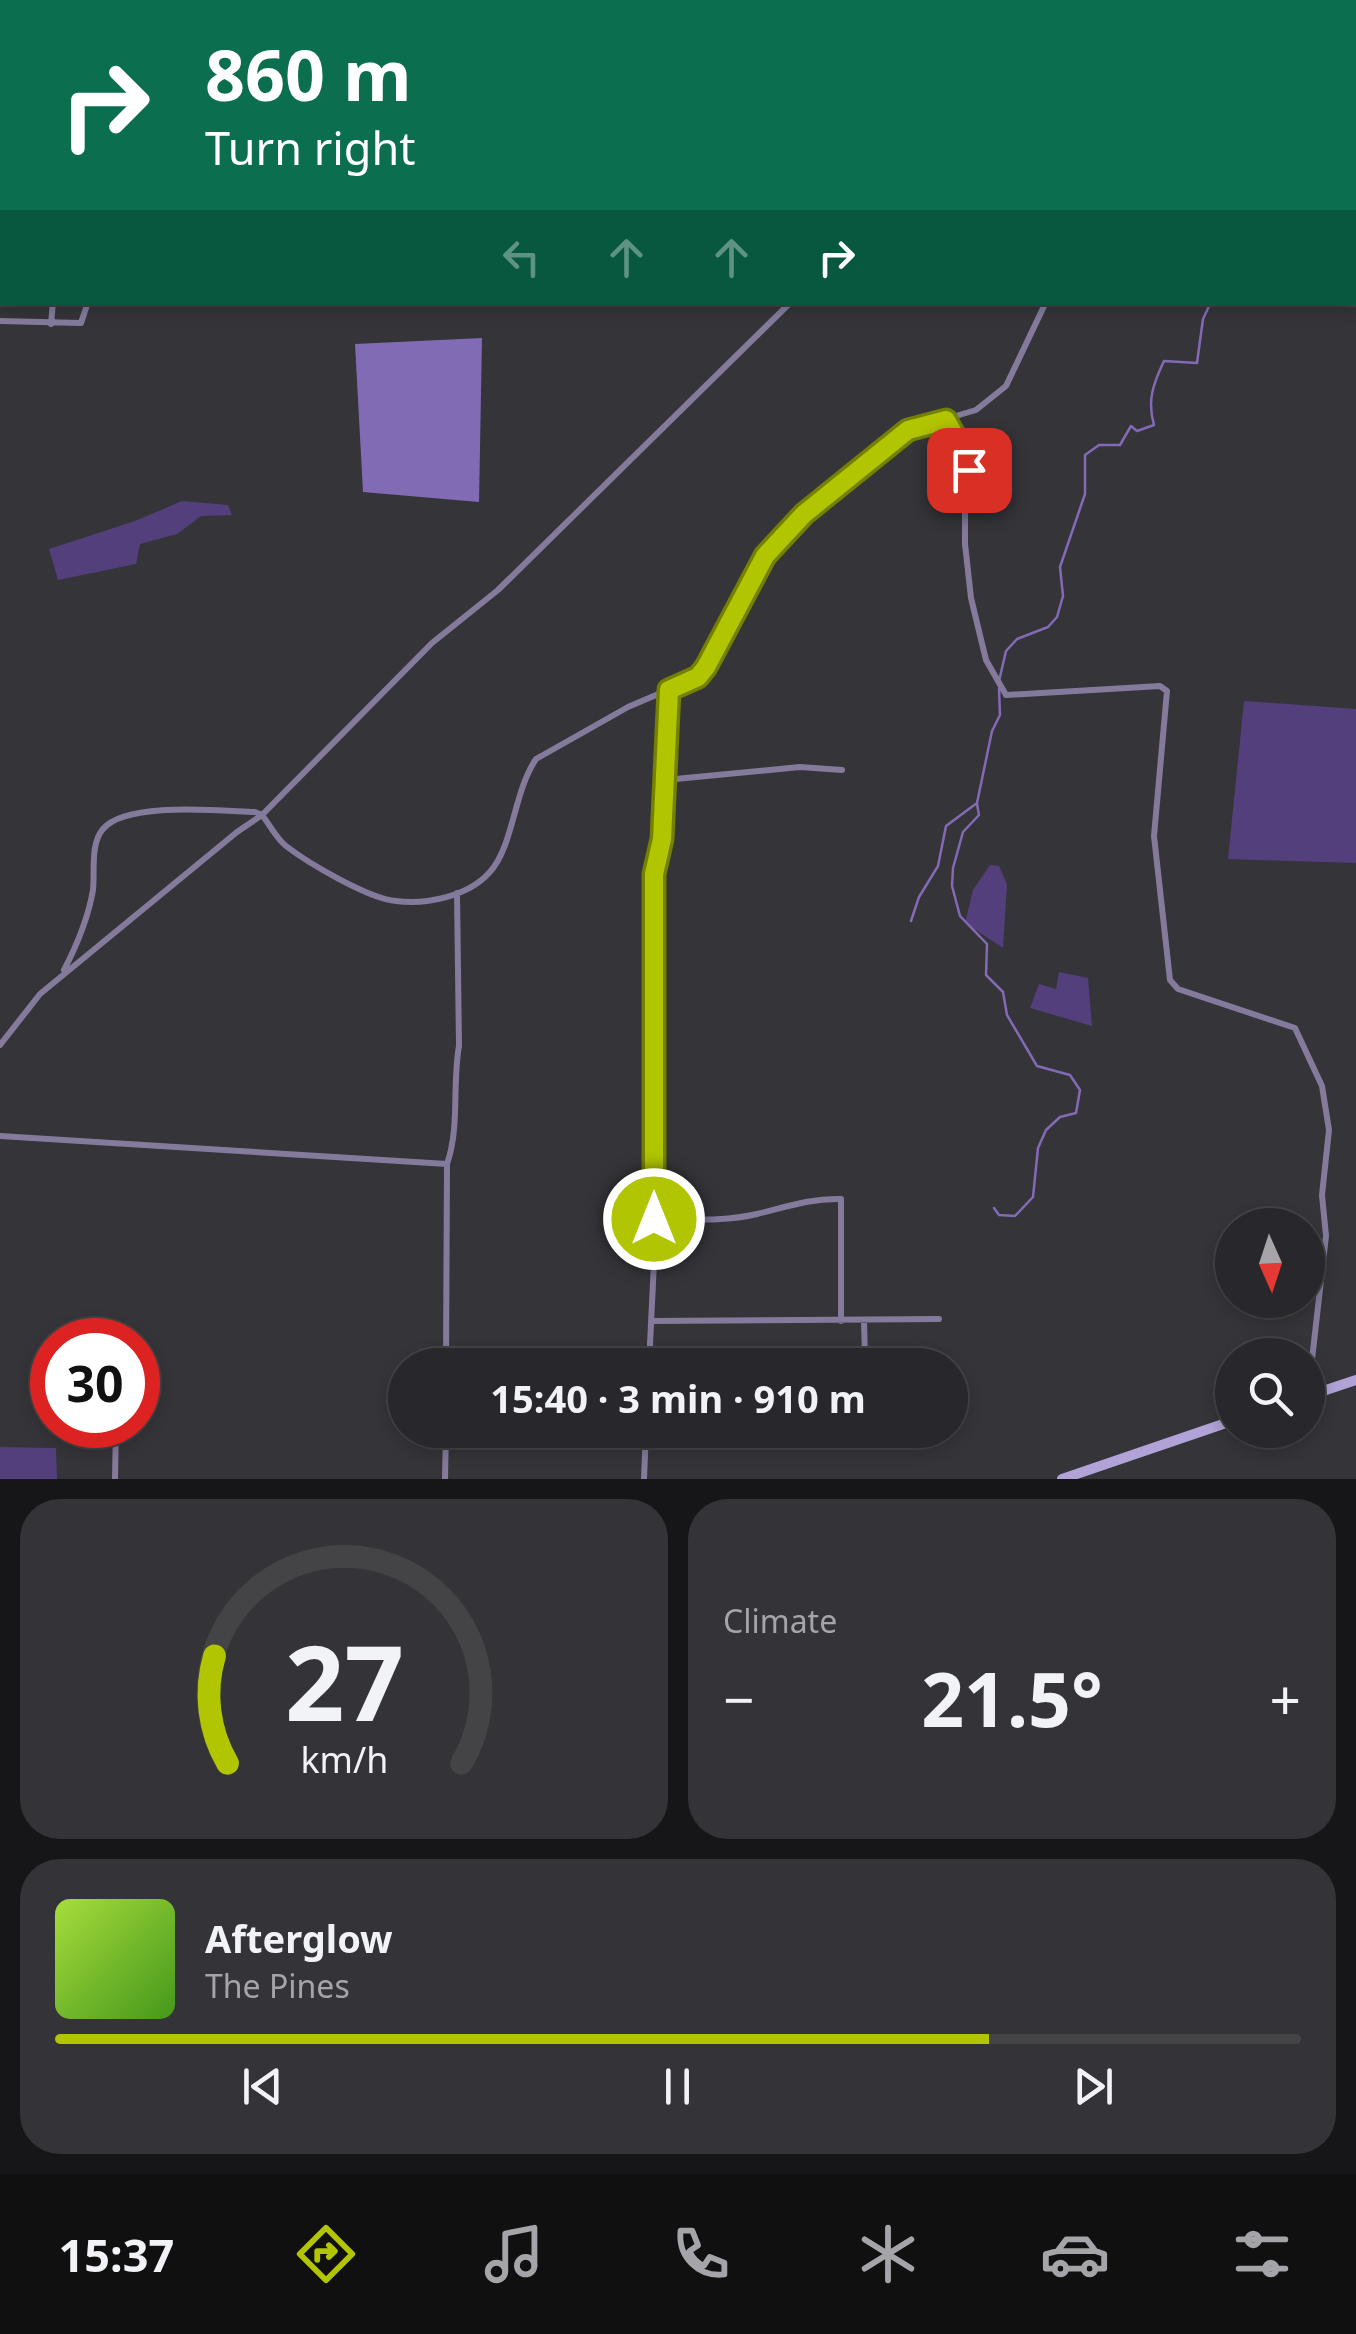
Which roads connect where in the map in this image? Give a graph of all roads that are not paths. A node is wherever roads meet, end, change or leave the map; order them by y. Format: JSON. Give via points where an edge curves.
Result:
{"nodes":[{"id":1,"x":53,"y":305,"type":"edge"},
{"id":2,"x":87,"y":305,"type":"edge"},
{"id":3,"x":788,"y":305,"type":"edge"},
{"id":4,"x":1045,"y":305,"type":"edge"},
{"id":5,"x":0,"y":321,"type":"edge"},
{"id":6,"x":51,"y":324,"type":"junction"},
{"id":7,"x":946,"y":420,"type":"junction"},
{"id":8,"x":669,"y":690,"type":"junction"},
{"id":9,"x":842,"y":770,"type":"dead end"},
{"id":10,"x":666,"y":780,"type":"junction"},
{"id":11,"x":262,"y":815,"type":"junction"},
{"id":12,"x":458,"y":893,"type":"junction"},
{"id":13,"x":61,"y":976,"type":"junction"},
{"id":14,"x":0,"y":1044,"type":"edge"},
{"id":15,"x":0,"y":1136,"type":"edge"},
{"id":16,"x":447,"y":1164,"type":"junction"},
{"id":17,"x":654,"y":1219,"type":"junction"},
{"id":18,"x":939,"y":1319,"type":"dead end"},
{"id":19,"x":841,"y":1321,"type":"junction"},
{"id":20,"x":864,"y":1321,"type":"junction"},
{"id":21,"x":652,"y":1322,"type":"junction"},
{"id":22,"x":1315,"y":1338,"type":"edge"},
{"id":23,"x":446,"y":1348,"type":"edge"},
{"id":24,"x":650,"y":1348,"type":"edge"},
{"id":25,"x":865,"y":1348,"type":"edge"},
{"id":26,"x":1356,"y":1380,"type":"edge"},
{"id":27,"x":1325,"y":1390,"type":"edge"},
{"id":28,"x":1215,"y":1428,"type":"edge"},
{"id":29,"x":116,"y":1448,"type":"edge"},
{"id":30,"x":446,"y":1448,"type":"edge"},
{"id":31,"x":645,"y":1448,"type":"edge"},
{"id":32,"x":115,"y":1479,"type":"edge"},
{"id":33,"x":445,"y":1479,"type":"edge"},
{"id":34,"x":644,"y":1479,"type":"edge"},
{"id":35,"x":1062,"y":1479,"type":"edge"}],
"edges":[{"from":1,"to":6,"type":"street"},
{"from":2,"to":6,"type":"street","via":[[81,323]]},
{"from":3,"to":11,"type":"street","via":[[498,590],[432,642]]},
{"from":4,"to":7,"type":"street","via":[[1006,386],[976,410]]},
{"from":5,"to":6,"type":"street"},
{"from":7,"to":8,"type":"street","via":[[908,430],[804,514],[765,556],[706,667]]},
{"from":7,"to":22,"type":"street","via":[[969,470],[965,544],[972,598],[986,660],[1006,695],[1160,686],[1167,692],[1154,836],[1170,980],[1178,989],[1294,1028],[1322,1086],[1329,1130],[1322,1195],[1326,1236]]},
{"from":8,"to":10,"type":"street"},
{"from":8,"to":12,"type":"street","via":[[536,760],[526,773],[502,855],[470,890]]},
{"from":9,"to":10,"type":"street","via":[[800,767]]},
{"from":10,"to":17,"type":"street","via":[[654,874]]},
{"from":11,"to":12,"type":"street","via":[[282,844],[394,902]]},
{"from":11,"to":13,"type":"street"},
{"from":11,"to":13,"type":"street","via":[[172,808],[104,828],[82,931]]},
{"from":12,"to":16,"type":"street","via":[[459,1046]]},
{"from":13,"to":14,"type":"street"},
{"from":15,"to":16,"type":"street"},
{"from":16,"to":23,"type":"street"},
{"from":17,"to":19,"type":"street","via":[[722,1218],[842,1200]]},
{"from":17,"to":21,"type":"street"},
{"from":18,"to":20,"type":"street"},
{"from":19,"to":20,"type":"street"},
{"from":19,"to":21,"type":"street"},
{"from":20,"to":25,"type":"street"},
{"from":21,"to":24,"type":"street"},
{"from":26,"to":27,"type":"street"},
{"from":28,"to":35,"type":"street"},
{"from":29,"to":32,"type":"street"},
{"from":30,"to":33,"type":"street"},
{"from":31,"to":34,"type":"street"}]}
